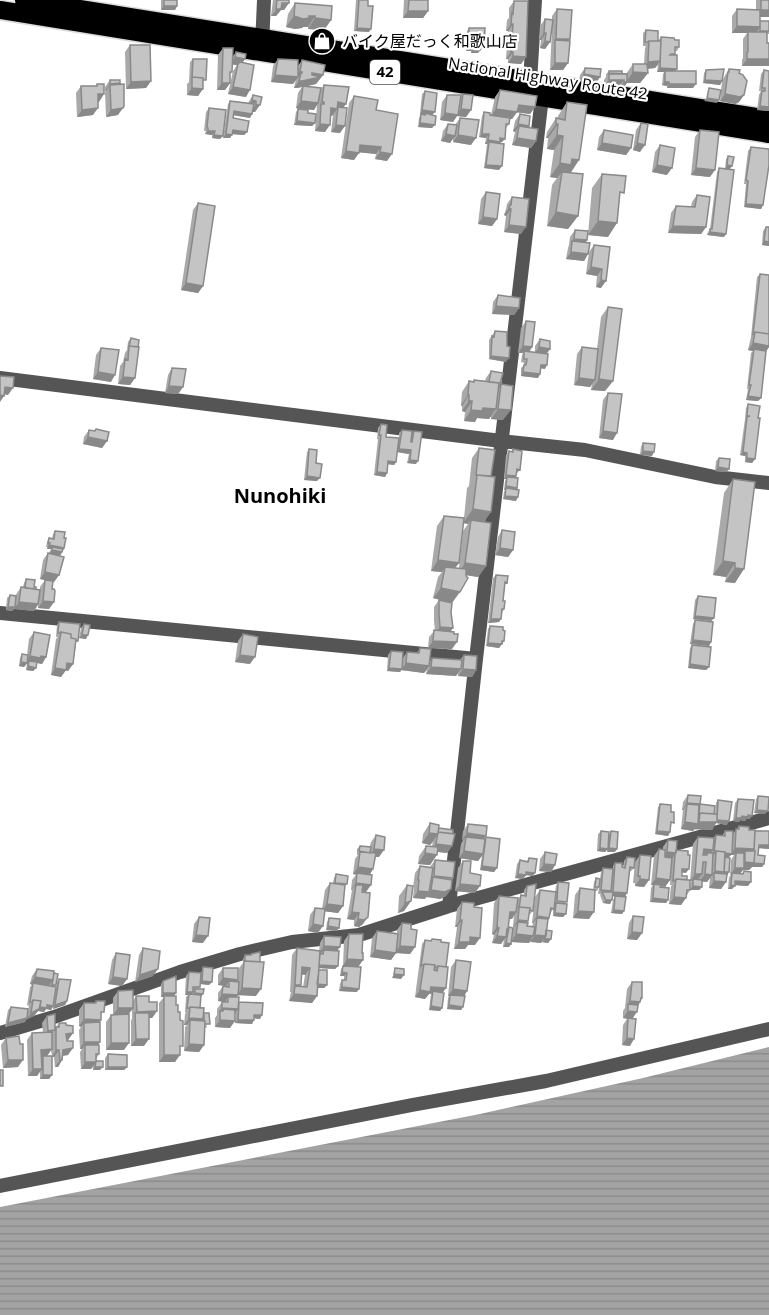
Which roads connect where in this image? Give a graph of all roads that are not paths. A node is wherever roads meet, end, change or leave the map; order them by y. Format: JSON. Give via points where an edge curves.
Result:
{"nodes":[{"id":1,"x":24,"y":0,"type":"edge"},
{"id":2,"x":264,"y":0,"type":"edge"},
{"id":3,"x":535,"y":0,"type":"edge"},
{"id":4,"x":0,"y":10,"type":"edge"},
{"id":5,"x":262,"y":45,"type":"junction"},
{"id":6,"x":530,"y":82,"type":"junction"},
{"id":7,"x":542,"y":97,"type":"junction"},
{"id":8,"x":769,"y":119,"type":"edge"},
{"id":9,"x":769,"y":134,"type":"edge"},
{"id":10,"x":0,"y":378,"type":"edge"},
{"id":11,"x":501,"y":441,"type":"junction"},
{"id":12,"x":769,"y":483,"type":"edge"},
{"id":13,"x":0,"y":613,"type":"edge"},
{"id":14,"x":476,"y":659,"type":"junction"},
{"id":15,"x":769,"y":818,"type":"edge"},
{"id":16,"x":449,"y":906,"type":"junction"},
{"id":17,"x":769,"y":1029,"type":"edge"},
{"id":18,"x":0,"y":1033,"type":"edge"},
{"id":19,"x":0,"y":1186,"type":"edge"}],
"edges":[{"from":1,"to":5,"type":"highway","name":"National Highway Route 42","number":"42"},
{"from":2,"to":5,"type":"street"},
{"from":3,"to":6,"type":"street"},
{"from":4,"to":5,"type":"highway","name":"National Highway Route 42","number":"42"},
{"from":5,"to":6,"type":"highway","name":"National Highway Route 42","number":"42"},
{"from":5,"to":7,"type":"highway","name":"National Highway Route 42","number":"42"},
{"from":6,"to":8,"type":"highway","name":"National Highway Route 42","number":"42"},
{"from":7,"to":9,"type":"highway","name":"National Highway Route 42","number":"42"},
{"from":7,"to":11,"type":"street"},
{"from":10,"to":11,"type":"street"},
{"from":11,"to":12,"type":"street","via":[[585,450],[715,477]]},
{"from":11,"to":14,"type":"street"},
{"from":13,"to":14,"type":"street"},
{"from":14,"to":16,"type":"street"},
{"from":15,"to":16,"type":"street"},
{"from":16,"to":18,"type":"street","via":[[359,935],[292,942],[240,954]]},
{"from":17,"to":19,"type":"street","via":[[546,1081]]}]}
